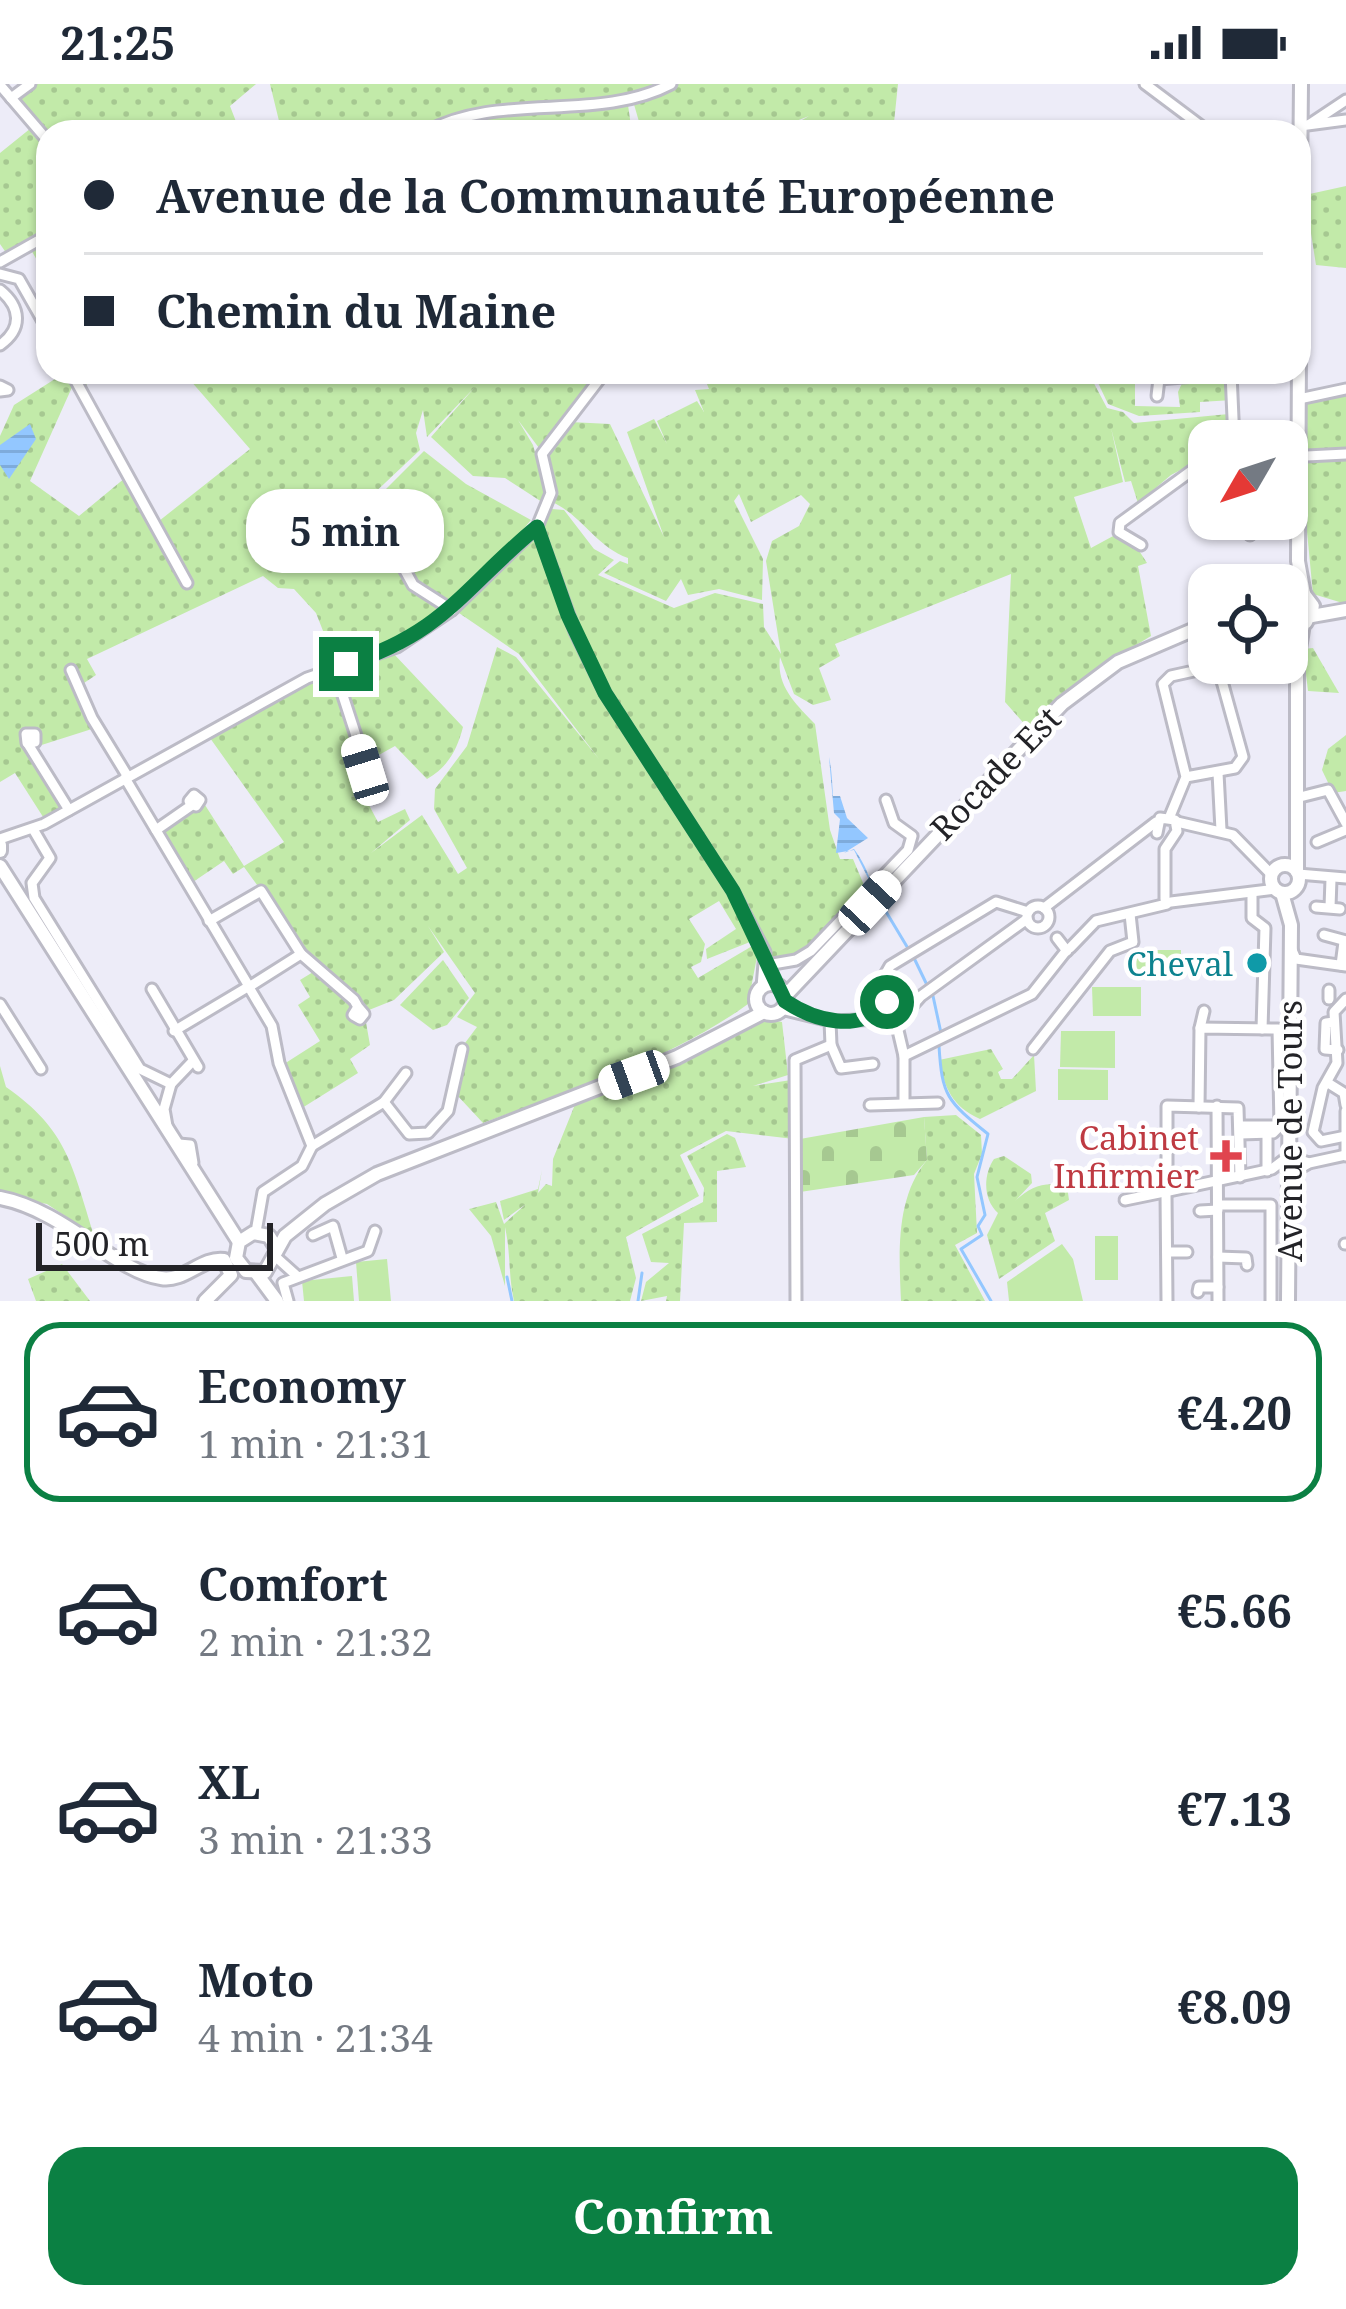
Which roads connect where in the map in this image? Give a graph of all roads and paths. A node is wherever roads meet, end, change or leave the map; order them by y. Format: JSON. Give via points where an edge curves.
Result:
{"nodes":[{"id":1,"x":30,"y":84,"type":"edge"},
{"id":2,"x":671,"y":84,"type":"edge"},
{"id":3,"x":1145,"y":84,"type":"edge"},
{"id":4,"x":1300,"y":84,"type":"edge"},
{"id":5,"x":0,"y":85,"type":"edge"},
{"id":6,"x":11,"y":98,"type":"junction"},
{"id":7,"x":1346,"y":100,"type":"edge"},
{"id":8,"x":456,"y":120,"type":"edge"},
{"id":9,"x":1193,"y":120,"type":"edge"},
{"id":10,"x":1303,"y":120,"type":"edge"},
{"id":11,"x":1346,"y":120,"type":"edge"},
{"id":12,"x":1311,"y":121,"type":"edge"},
{"id":13,"x":1311,"y":125,"type":"edge"},
{"id":14,"x":36,"y":127,"type":"edge"},
{"id":15,"x":36,"y":242,"type":"edge"},
{"id":16,"x":0,"y":262,"type":"edge"},
{"id":17,"x":0,"y":274,"type":"edge"},
{"id":18,"x":0,"y":290,"type":"edge"},
{"id":19,"x":36,"y":308,"type":"edge"},
{"id":20,"x":0,"y":345,"type":"edge"},
{"id":21,"x":78,"y":384,"type":"edge"},
{"id":22,"x":596,"y":384,"type":"edge"},
{"id":23,"x":1158,"y":384,"type":"edge"},
{"id":24,"x":1231,"y":384,"type":"edge"},
{"id":25,"x":1299,"y":384,"type":"edge"},
{"id":26,"x":1346,"y":389,"type":"edge"},
{"id":27,"x":1157,"y":396,"type":"dead end"},
{"id":28,"x":1299,"y":399,"type":"junction"},
{"id":29,"x":1233,"y":420,"type":"edge"},
{"id":30,"x":1297,"y":420,"type":"edge"},
{"id":31,"x":1346,"y":454,"type":"edge"},
{"id":32,"x":1308,"y":457,"type":"edge"},
{"id":33,"x":1188,"y":473,"type":"edge"},
{"id":34,"x":340,"y":502,"type":"dead end"},
{"id":35,"x":537,"y":527,"type":"junction"},
{"id":36,"x":1142,"y":545,"type":"dead end"},
{"id":37,"x":187,"y":583,"type":"dead end"},
{"id":38,"x":1308,"y":608,"type":"edge"},
{"id":39,"x":452,"y":610,"type":"junction"},
{"id":40,"x":1344,"y":610,"type":"edge"},
{"id":41,"x":1188,"y":631,"type":"edge"},
{"id":42,"x":334,"y":668,"type":"junction"},
{"id":43,"x":71,"y":670,"type":"dead end"},
{"id":44,"x":1297,"y":684,"type":"edge"},
{"id":45,"x":28,"y":744,"type":"dead end"},
{"id":46,"x":1218,"y":772,"type":"junction"},
{"id":47,"x":126,"y":777,"type":"junction"},
{"id":48,"x":1186,"y":777,"type":"junction"},
{"id":49,"x":373,"y":788,"type":"dead end"},
{"id":50,"x":1296,"y":798,"type":"junction"},
{"id":51,"x":886,"y":800,"type":"dead end"},
{"id":52,"x":192,"y":806,"type":"dead end"},
{"id":53,"x":69,"y":810,"type":"junction"},
{"id":54,"x":1346,"y":827,"type":"edge"},
{"id":55,"x":34,"y":829,"type":"junction"},
{"id":56,"x":156,"y":830,"type":"junction"},
{"id":57,"x":1220,"y":830,"type":"junction"},
{"id":58,"x":1166,"y":831,"type":"junction"},
{"id":59,"x":1317,"y":842,"type":"dead end"},
{"id":60,"x":0,"y":847,"type":"edge"},
{"id":61,"x":0,"y":866,"type":"edge"},
{"id":62,"x":1346,"y":878,"type":"edge"},
{"id":63,"x":1330,"y":879,"type":"junction"},
{"id":64,"x":12,"y":881,"type":"junction"},
{"id":65,"x":1283,"y":881,"type":"junction"},
{"id":66,"x":1168,"y":900,"type":"junction"},
{"id":67,"x":1316,"y":907,"type":"dead end"},
{"id":68,"x":1130,"y":914,"type":"junction"},
{"id":69,"x":1046,"y":916,"type":"junction"},
{"id":70,"x":1029,"y":919,"type":"junction"},
{"id":71,"x":209,"y":921,"type":"junction"},
{"id":72,"x":1291,"y":925,"type":"junction"},
{"id":73,"x":1324,"y":935,"type":"dead end"},
{"id":74,"x":1345,"y":942,"type":"edge"},
{"id":75,"x":1066,"y":945,"type":"junction"},
{"id":76,"x":1296,"y":953,"type":"junction"},
{"id":77,"x":301,"y":955,"type":"junction"},
{"id":78,"x":767,"y":966,"type":"junction"},
{"id":79,"x":1344,"y":966,"type":"edge"},
{"id":80,"x":249,"y":986,"type":"junction"},
{"id":81,"x":152,"y":989,"type":"dead end"},
{"id":82,"x":777,"y":994,"type":"junction"},
{"id":83,"x":1336,"y":997,"type":"edge"},
{"id":84,"x":0,"y":1004,"type":"edge"},
{"id":85,"x":358,"y":1007,"type":"dead end"},
{"id":86,"x":760,"y":1007,"type":"junction"},
{"id":87,"x":893,"y":1011,"type":"junction"},
{"id":88,"x":1204,"y":1011,"type":"dead end"},
{"id":89,"x":1334,"y":1017,"type":"junction"},
{"id":90,"x":1346,"y":1017,"type":"edge"},
{"id":91,"x":830,"y":1022,"type":"junction"},
{"id":92,"x":1200,"y":1028,"type":"junction"},
{"id":93,"x":1262,"y":1029,"type":"junction"},
{"id":94,"x":174,"y":1031,"type":"junction"},
{"id":95,"x":831,"y":1045,"type":"junction"},
{"id":96,"x":463,"y":1049,"type":"dead end"},
{"id":97,"x":1034,"y":1049,"type":"dead end"},
{"id":98,"x":904,"y":1056,"type":"junction"},
{"id":99,"x":873,"y":1064,"type":"dead end"},
{"id":100,"x":1341,"y":1068,"type":"edge"},
{"id":101,"x":41,"y":1069,"type":"dead end"},
{"id":102,"x":406,"y":1073,"type":"dead end"},
{"id":103,"x":172,"y":1084,"type":"junction"},
{"id":104,"x":1326,"y":1085,"type":"junction"},
{"id":105,"x":1307,"y":1086,"type":"dead end"},
{"id":106,"x":384,"y":1102,"type":"junction"},
{"id":107,"x":904,"y":1103,"type":"junction"},
{"id":108,"x":938,"y":1103,"type":"dead end"},
{"id":109,"x":870,"y":1105,"type":"dead end"},
{"id":110,"x":1199,"y":1106,"type":"junction"},
{"id":111,"x":1217,"y":1106,"type":"junction"},
{"id":112,"x":1346,"y":1108,"type":"edge"},
{"id":113,"x":1346,"y":1125,"type":"edge"},
{"id":114,"x":168,"y":1126,"type":"junction"},
{"id":115,"x":1280,"y":1126,"type":"junction"},
{"id":116,"x":1240,"y":1130,"type":"junction"},
{"id":117,"x":1267,"y":1133,"type":"junction"},
{"id":118,"x":1346,"y":1136,"type":"edge"},
{"id":119,"x":312,"y":1146,"type":"junction"},
{"id":120,"x":1346,"y":1156,"type":"edge"},
{"id":121,"x":1289,"y":1166,"type":"junction"},
{"id":122,"x":1240,"y":1177,"type":"junction"},
{"id":123,"x":1217,"y":1182,"type":"junction"},
{"id":124,"x":1167,"y":1192,"type":"junction"},
{"id":125,"x":0,"y":1198,"type":"edge"},
{"id":126,"x":1125,"y":1199,"type":"dead end"},
{"id":127,"x":1218,"y":1208,"type":"junction"},
{"id":128,"x":1200,"y":1211,"type":"dead end"},
{"id":129,"x":375,"y":1231,"type":"dead end"},
{"id":130,"x":1218,"y":1232,"type":"junction"},
{"id":131,"x":1232,"y":1232,"type":"dead end"},
{"id":132,"x":1256,"y":1232,"type":"dead end"},
{"id":133,"x":1271,"y":1232,"type":"junction"},
{"id":134,"x":313,"y":1235,"type":"dead end"},
{"id":135,"x":1167,"y":1252,"type":"junction"},
{"id":136,"x":1187,"y":1252,"type":"dead end"},
{"id":137,"x":254,"y":1253,"type":"junction"},
{"id":138,"x":1218,"y":1257,"type":"junction"},
{"id":139,"x":341,"y":1258,"type":"junction"},
{"id":140,"x":1247,"y":1265,"type":"dead end"},
{"id":141,"x":150,"y":1274,"type":"junction"},
{"id":142,"x":297,"y":1276,"type":"junction"},
{"id":143,"x":1256,"y":1290,"type":"dead end"},
{"id":144,"x":1198,"y":1292,"type":"dead end"},
{"id":145,"x":1221,"y":1292,"type":"edge"},
{"id":146,"x":1271,"y":1296,"type":"edge"},
{"id":147,"x":209,"y":1301,"type":"edge"},
{"id":148,"x":282,"y":1301,"type":"edge"},
{"id":149,"x":796,"y":1301,"type":"edge"},
{"id":150,"x":1167,"y":1301,"type":"edge"},
{"id":151,"x":1291,"y":1301,"type":"edge"}],
"edges":[{"from":1,"to":6,"type":"street"},
{"from":2,"to":8,"type":"street","via":[[633,100]]},
{"from":3,"to":9,"type":"street"},
{"from":4,"to":10,"type":"main road"},
{"from":5,"to":6,"type":"street"},
{"from":6,"to":14,"type":"street"},
{"from":7,"to":12,"type":"street"},
{"from":11,"to":13,"type":"street"},
{"from":15,"to":16,"type":"street"},
{"from":17,"to":19,"type":"street","via":[[21,281]]},
{"from":18,"to":20,"type":"street","via":[[17,317]]},
{"from":21,"to":37,"type":"street"},
{"from":22,"to":35,"type":"street","via":[[542,454],[551,494]]},
{"from":23,"to":27,"type":"street"},
{"from":24,"to":29,"type":"street"},
{"from":25,"to":28,"type":"main road"},
{"from":26,"to":28,"type":"street"},
{"from":28,"to":30,"type":"main road"},
{"from":31,"to":32,"type":"street"},
{"from":33,"to":36,"type":"street","via":[[1120,523],[1119,532]]},
{"from":34,"to":39,"type":"street","via":[[365,498],[412,585]]},
{"from":35,"to":39,"type":"street"},
{"from":35,"to":78,"type":"street","via":[[605,693],[733,891]]},
{"from":38,"to":40,"type":"main road"},
{"from":39,"to":42,"type":"street","via":[[397,647]]},
{"from":41,"to":82,"type":"main road","name":"Rocade Est","via":[[1138,651],[1062,704]]},
{"from":42,"to":47,"type":"street"},
{"from":42,"to":49,"type":"street"},
{"from":43,"to":47,"type":"street"},
{"from":44,"to":50,"type":"main road"},
{"from":45,"to":53,"type":"street"},
{"from":46,"to":48,"type":"street"},
{"from":46,"to":48,"type":"street","via":[[1243,757],[1220,674],[1203,668],[1171,676],[1163,687]]},
{"from":46,"to":57,"type":"street"},
{"from":47,"to":53,"type":"street"},
{"from":47,"to":56,"type":"street"},
{"from":48,"to":58,"type":"street"},
{"from":50,"to":54,"type":"street","via":[[1328,790]]},
{"from":50,"to":65,"type":"main road","via":[[1297,849]]},
{"from":51,"to":78,"type":"street","via":[[894,823],[912,836],[908,850],[811,951]]},
{"from":52,"to":56,"type":"street"},
{"from":53,"to":55,"type":"street"},
{"from":54,"to":59,"type":"street"},
{"from":55,"to":60,"type":"street"},
{"from":55,"to":103,"type":"street","via":[[50,858],[32,884],[34,898],[140,1069]]},
{"from":56,"to":71,"type":"street"},
{"from":57,"to":58,"type":"street","via":[[1193,824]]},
{"from":57,"to":65,"type":"street"},
{"from":58,"to":66,"type":"street"},
{"from":58,"to":69,"type":"street","via":[[1143,835]]},
{"from":60,"to":64,"type":"main road"},
{"from":61,"to":64,"type":"main road"},
{"from":62,"to":63,"type":"street"},
{"from":63,"to":65,"type":"street"},
{"from":63,"to":67,"type":"street","via":[[1335,908]]},
{"from":64,"to":114,"type":"main road"},
{"from":65,"to":66,"type":"street"},
{"from":65,"to":72,"type":"main road","name":"Avenue de Tours"},
{"from":65,"to":76,"type":"main road","name":"Avenue de Tours"},
{"from":65,"to":93,"type":"street","via":[[1253,921],[1265,928]]},
{"from":66,"to":68,"type":"street"},
{"from":68,"to":75,"type":"street","via":[[1096,921]]},
{"from":68,"to":97,"type":"street","via":[[1133,942],[1110,951]]},
{"from":69,"to":70,"type":"street"},
{"from":69,"to":70,"type":"street"},
{"from":69,"to":75,"type":"street"},
{"from":70,"to":87,"type":"street"},
{"from":70,"to":87,"type":"street","via":[[996,902],[890,966],[882,980]]},
{"from":71,"to":77,"type":"street","via":[[261,891]]},
{"from":71,"to":80,"type":"street"},
{"from":72,"to":76,"type":"street"},
{"from":72,"to":121,"type":"main road","name":"Avenue de Tours"},
{"from":73,"to":74,"type":"street"},
{"from":74,"to":79,"type":"street"},
{"from":75,"to":98,"type":"street","via":[[1032,994]]},
{"from":76,"to":79,"type":"street"},
{"from":76,"to":121,"type":"main road","name":"Avenue de Tours"},
{"from":77,"to":80,"type":"street"},
{"from":77,"to":85,"type":"street"},
{"from":78,"to":82,"type":"street"},
{"from":80,"to":94,"type":"street"},
{"from":80,"to":119,"type":"street","via":[[272,1026]]},
{"from":81,"to":94,"type":"street"},
{"from":82,"to":86,"type":"main road"},
{"from":82,"to":86,"type":"main road"},
{"from":82,"to":91,"type":"street"},
{"from":83,"to":89,"type":"street"},
{"from":84,"to":101,"type":"street"},
{"from":86,"to":137,"type":"main road","via":[[710,1041],[357,1184]]},
{"from":87,"to":91,"type":"street"},
{"from":87,"to":98,"type":"street"},
{"from":88,"to":92,"type":"street"},
{"from":89,"to":90,"type":"street"},
{"from":89,"to":100,"type":"street"},
{"from":91,"to":95,"type":"street"},
{"from":92,"to":93,"type":"street"},
{"from":92,"to":110,"type":"street"},
{"from":93,"to":115,"type":"street","via":[[1280,1030]]},
{"from":94,"to":103,"type":"street","via":[[195,1064]]},
{"from":95,"to":99,"type":"street","via":[[841,1068]]},
{"from":95,"to":149,"type":"street","via":[[795,1060]]},
{"from":96,"to":106,"type":"street","via":[[448,1111],[428,1133],[409,1135]]},
{"from":98,"to":107,"type":"street"},
{"from":100,"to":104,"type":"street"},
{"from":102,"to":106,"type":"street"},
{"from":103,"to":114,"type":"street"},
{"from":104,"to":105,"type":"street"},
{"from":104,"to":112,"type":"street","via":[[1344,1093]]},
{"from":104,"to":118,"type":"street","via":[[1314,1135]]},
{"from":106,"to":119,"type":"street"},
{"from":107,"to":108,"type":"street"},
{"from":107,"to":109,"type":"street"},
{"from":110,"to":111,"type":"street"},
{"from":110,"to":124,"type":"street","via":[[1167,1106]]},
{"from":111,"to":116,"type":"street","via":[[1238,1108]]},
{"from":111,"to":123,"type":"street"},
{"from":112,"to":113,"type":"street"},
{"from":113,"to":118,"type":"street"},
{"from":114,"to":137,"type":"main road"},
{"from":115,"to":116,"type":"street"},
{"from":115,"to":117,"type":"street"},
{"from":116,"to":117,"type":"street"},
{"from":116,"to":122,"type":"street"},
{"from":117,"to":121,"type":"street"},
{"from":118,"to":120,"type":"street"},
{"from":119,"to":137,"type":"street","via":[[305,1162],[262,1192]]},
{"from":120,"to":121,"type":"street"},
{"from":121,"to":122,"type":"street"},
{"from":121,"to":151,"type":"main road","name":"Avenue de Tours"},
{"from":122,"to":123,"type":"street"},
{"from":123,"to":124,"type":"street"},
{"from":123,"to":127,"type":"street"},
{"from":124,"to":126,"type":"street"},
{"from":124,"to":135,"type":"street"},
{"from":125,"to":141,"type":"main road","via":[[48,1212]]},
{"from":127,"to":128,"type":"street"},
{"from":127,"to":130,"type":"street"},
{"from":127,"to":133,"type":"street","via":[[1271,1205]]},
{"from":129,"to":139,"type":"street","via":[[371,1249]]},
{"from":130,"to":131,"type":"street"},
{"from":130,"to":138,"type":"street"},
{"from":132,"to":133,"type":"street"},
{"from":133,"to":146,"type":"street"},
{"from":134,"to":139,"type":"street","via":[[331,1224]]},
{"from":135,"to":136,"type":"street"},
{"from":135,"to":150,"type":"street"},
{"from":137,"to":141,"type":"main road","via":[[218,1253],[179,1274]]},
{"from":137,"to":142,"type":"street"},
{"from":137,"to":147,"type":"main road"},
{"from":137,"to":148,"type":"main road"},
{"from":138,"to":140,"type":"street","via":[[1246,1258]]},
{"from":138,"to":145,"type":"street"},
{"from":139,"to":142,"type":"street"},
{"from":141,"to":147,"type":"main road","via":[[177,1277],[224,1259],[231,1275]]},
{"from":142,"to":148,"type":"street","via":[[283,1282]]},
{"from":143,"to":146,"type":"street"},
{"from":144,"to":145,"type":"street"}]}
